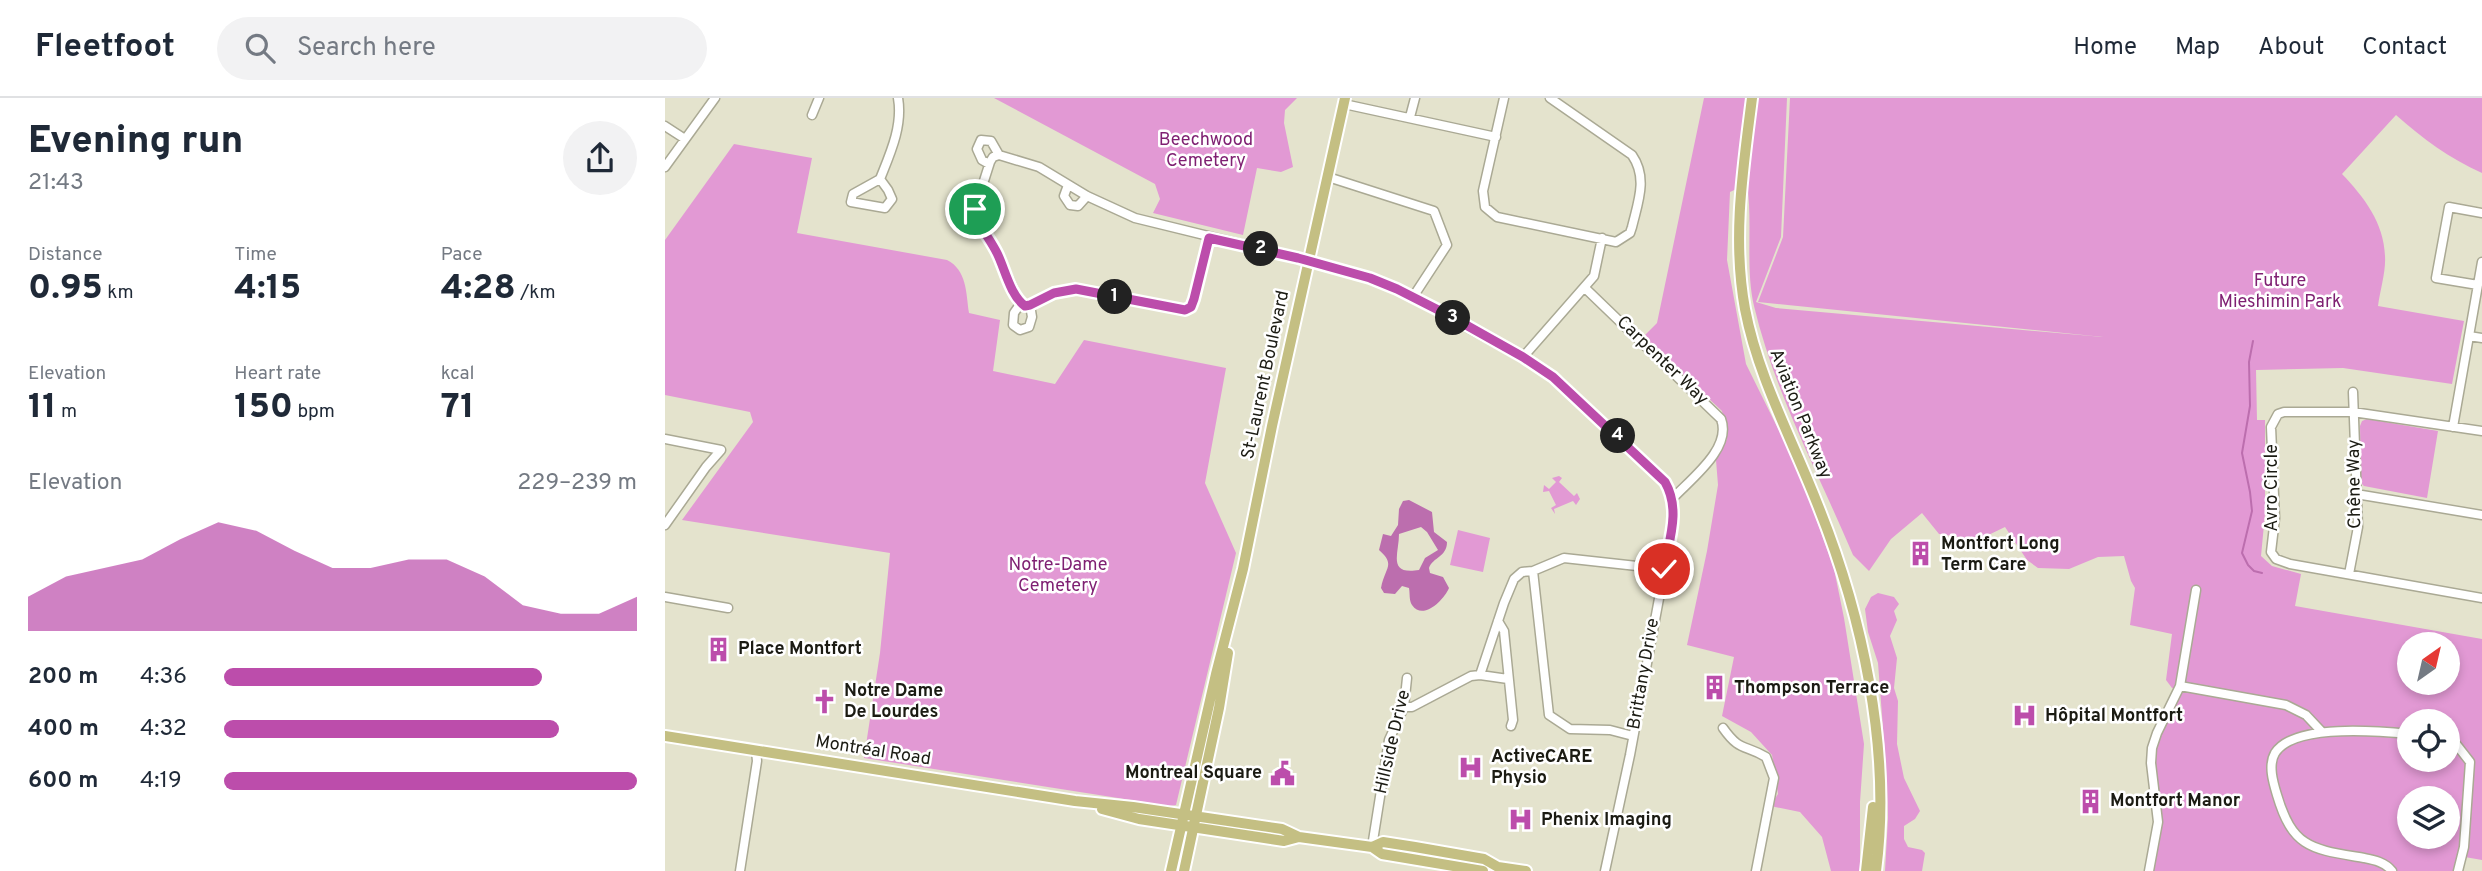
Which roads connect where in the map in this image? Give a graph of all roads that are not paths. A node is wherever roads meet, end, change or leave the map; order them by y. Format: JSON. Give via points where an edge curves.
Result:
{"nodes":[{"id":1,"x":715,"y":98,"type":"edge"},
{"id":2,"x":820,"y":98,"type":"edge"},
{"id":3,"x":898,"y":98,"type":"edge"},
{"id":4,"x":1415,"y":98,"type":"edge"},
{"id":5,"x":1504,"y":98,"type":"edge"},
{"id":6,"x":1550,"y":98,"type":"edge"},
{"id":7,"x":1752,"y":98,"type":"edge"},
{"id":8,"x":1344,"y":101,"type":"edge"},
{"id":9,"x":812,"y":115,"type":"dead end"},
{"id":10,"x":1410,"y":117,"type":"junction"},
{"id":11,"x":665,"y":126,"type":"edge"},
{"id":12,"x":1496,"y":137,"type":"junction"},
{"id":13,"x":685,"y":139,"type":"junction"},
{"id":14,"x":999,"y":155,"type":"junction"},
{"id":15,"x":989,"y":164,"type":"junction"},
{"id":16,"x":665,"y":167,"type":"edge"},
{"id":17,"x":1328,"y":177,"type":"junction"},
{"id":18,"x":880,"y":179,"type":"junction"},
{"id":19,"x":1068,"y":185,"type":"junction"},
{"id":20,"x":1087,"y":195,"type":"junction"},
{"id":21,"x":2482,"y":213,"type":"edge"},
{"id":22,"x":1209,"y":238,"type":"junction"},
{"id":23,"x":1602,"y":238,"type":"junction"},
{"id":24,"x":1310,"y":262,"type":"junction"},
{"id":25,"x":2482,"y":262,"type":"edge"},
{"id":26,"x":2478,"y":285,"type":"junction"},
{"id":27,"x":1585,"y":288,"type":"junction"},
{"id":28,"x":1413,"y":297,"type":"junction"},
{"id":29,"x":1021,"y":303,"type":"junction"},
{"id":30,"x":1030,"y":305,"type":"junction"},
{"id":31,"x":2469,"y":336,"type":"junction"},
{"id":32,"x":2482,"y":338,"type":"edge"},
{"id":33,"x":1523,"y":357,"type":"junction"},
{"id":34,"x":2353,"y":392,"type":"dead end"},
{"id":35,"x":2353,"y":412,"type":"junction"},
{"id":36,"x":2453,"y":426,"type":"junction"},
{"id":37,"x":2482,"y":431,"type":"edge"},
{"id":38,"x":665,"y":439,"type":"edge"},
{"id":39,"x":2356,"y":494,"type":"junction"},
{"id":40,"x":1673,"y":498,"type":"junction"},
{"id":41,"x":2482,"y":515,"type":"edge"},
{"id":42,"x":665,"y":525,"type":"edge"},
{"id":43,"x":1664,"y":569,"type":"junction"},
{"id":44,"x":1533,"y":571,"type":"junction"},
{"id":45,"x":2349,"y":574,"type":"junction"},
{"id":46,"x":2196,"y":590,"type":"dead end"},
{"id":47,"x":665,"y":597,"type":"edge"},
{"id":48,"x":2482,"y":598,"type":"edge"},
{"id":49,"x":728,"y":608,"type":"dead end"},
{"id":50,"x":1498,"y":621,"type":"junction"},
{"id":51,"x":1480,"y":675,"type":"junction"},
{"id":52,"x":1407,"y":678,"type":"dead end"},
{"id":53,"x":1508,"y":679,"type":"junction"},
{"id":54,"x":2180,"y":686,"type":"junction"},
{"id":55,"x":1404,"y":707,"type":"junction"},
{"id":56,"x":1511,"y":726,"type":"dead end"},
{"id":57,"x":1723,"y":728,"type":"dead end"},
{"id":58,"x":2322,"y":732,"type":"junction"},
{"id":59,"x":2397,"y":733,"type":"edge"},
{"id":60,"x":665,"y":736,"type":"edge"},
{"id":61,"x":1633,"y":736,"type":"junction"},
{"id":62,"x":1875,"y":737,"type":"junction"},
{"id":63,"x":2460,"y":749,"type":"edge"},
{"id":64,"x":756,"y":751,"type":"junction"},
{"id":65,"x":1189,"y":821,"type":"junction"},
{"id":66,"x":1372,"y":847,"type":"junction"},
{"id":67,"x":1498,"y":869,"type":"edge"},
{"id":68,"x":740,"y":871,"type":"edge"},
{"id":69,"x":1171,"y":871,"type":"edge"},
{"id":70,"x":1184,"y":871,"type":"edge"},
{"id":71,"x":1485,"y":871,"type":"edge"},
{"id":72,"x":1526,"y":871,"type":"edge"},
{"id":73,"x":1605,"y":871,"type":"edge"},
{"id":74,"x":1756,"y":871,"type":"edge"},
{"id":75,"x":1866,"y":871,"type":"edge"},
{"id":76,"x":1876,"y":871,"type":"edge"},
{"id":77,"x":2149,"y":871,"type":"edge"},
{"id":78,"x":2392,"y":871,"type":"edge"},
{"id":79,"x":2458,"y":871,"type":"edge"}],
"edges":[{"from":1,"to":13,"type":"street"},
{"from":2,"to":9,"type":"street"},
{"from":3,"to":18,"type":"street","via":[[893,145]]},
{"from":4,"to":10,"type":"street"},
{"from":5,"to":12,"type":"street"},
{"from":6,"to":23,"type":"street","via":[[1632,155],[1640,167],[1642,183],[1630,233],[1616,242]]},
{"from":7,"to":62,"type":"main road","name":"Aviation Parkway","via":[[1738,216],[1745,309],[1765,378],[1823,515],[1847,586],[1864,658]]},
{"from":8,"to":10,"type":"street"},
{"from":8,"to":17,"type":"main road","name":"St-Laurent Boulevard"},
{"from":10,"to":12,"type":"street"},
{"from":11,"to":13,"type":"street"},
{"from":12,"to":23,"type":"street","via":[[1483,191],[1485,207],[1497,217]]},
{"from":13,"to":16,"type":"street"},
{"from":14,"to":15,"type":"street"},
{"from":14,"to":15,"type":"street","via":[[991,141],[981,140],[977,149]]},
{"from":14,"to":19,"type":"street","via":[[1039,167]]},
{"from":15,"to":29,"type":"street","via":[[975,209]]},
{"from":17,"to":24,"type":"main road","name":"St-Laurent Boulevard"},
{"from":17,"to":28,"type":"street","via":[[1434,211],[1447,245]]},
{"from":18,"to":18,"type":"street","via":[[892,199],[885,208],[851,202],[853,194]]},
{"from":19,"to":20,"type":"street"},
{"from":19,"to":20,"type":"street","via":[[1064,196],[1070,205],[1078,206]]},
{"from":20,"to":22,"type":"street","via":[[1135,218]]},
{"from":21,"to":26,"type":"street","via":[[2449,207],[2436,278]]},
{"from":22,"to":24,"type":"street"},
{"from":22,"to":30,"type":"street","via":[[1194,299],[1185,310],[1076,289]]},
{"from":23,"to":27,"type":"street","via":[[1594,276]]},
{"from":24,"to":28,"type":"street","via":[[1370,278]]},
{"from":24,"to":65,"type":"main road","name":"St-Laurent Boulevard","via":[[1231,619],[1219,708],[1206,741]]},
{"from":25,"to":26,"type":"street"},
{"from":26,"to":31,"type":"street"},
{"from":27,"to":33,"type":"street"},
{"from":27,"to":40,"type":"street","name":"Carpenter Way","via":[[1716,413],[1724,427],[1717,451]]},
{"from":28,"to":33,"type":"street"},
{"from":29,"to":30,"type":"street"},
{"from":29,"to":30,"type":"street","via":[[1012,319],[1020,330],[1032,322]]},
{"from":31,"to":32,"type":"street"},
{"from":31,"to":36,"type":"street"},
{"from":33,"to":40,"type":"street","via":[[1559,381],[1623,441],[1665,482]]},
{"from":34,"to":35,"type":"street","name":"Chêne Way"},
{"from":35,"to":36,"type":"street","name":"Avro Circle"},
{"from":35,"to":39,"type":"street","name":"Chêne Way"},
{"from":35,"to":45,"type":"street","name":"Avro Circle","via":[[2284,412],[2271,427],[2273,556],[2290,564]]},
{"from":36,"to":37,"type":"street","name":"Avro Circle"},
{"from":38,"to":42,"type":"street","via":[[721,450]]},
{"from":39,"to":41,"type":"street"},
{"from":39,"to":45,"type":"street","name":"Chêne Way","via":[[2358,527]]},
{"from":40,"to":43,"type":"street","name":"Brittany Drive"},
{"from":43,"to":44,"type":"street","via":[[1564,558]]},
{"from":43,"to":61,"type":"street","name":"Brittany Drive"},
{"from":44,"to":50,"type":"street","via":[[1514,579]]},
{"from":44,"to":61,"type":"street","via":[[1549,716],[1570,729]]},
{"from":45,"to":48,"type":"street","name":"Avro Circle"},
{"from":46,"to":54,"type":"street"},
{"from":47,"to":49,"type":"street"},
{"from":50,"to":51,"type":"street"},
{"from":50,"to":53,"type":"street","via":[[1504,631]]},
{"from":51,"to":53,"type":"street"},
{"from":51,"to":55,"type":"street"},
{"from":52,"to":55,"type":"street","name":"Hillside Drive"},
{"from":53,"to":56,"type":"street"},
{"from":54,"to":58,"type":"street","via":[[2285,705],[2306,715]]},
{"from":54,"to":77,"type":"street","via":[[2153,748],[2158,822]]},
{"from":55,"to":66,"type":"street","name":"Hillside Drive","via":[[1389,740]]},
{"from":57,"to":74,"type":"street","via":[[1739,747],[1759,752],[1770,763],[1774,778]]},
{"from":58,"to":59,"type":"street"},
{"from":58,"to":78,"type":"street","via":[[2290,740],[2275,753],[2271,770],[2290,829],[2306,845],[2372,859]]},
{"from":60,"to":64,"type":"main road","name":"Montréal Road"},
{"from":61,"to":73,"type":"street","name":"Brittany Drive"},
{"from":62,"to":75,"type":"main road","name":"Aviation Parkway"},
{"from":62,"to":76,"type":"main road","name":"Aviation Parkway"},
{"from":63,"to":79,"type":"street","via":[[2470,762]]},
{"from":64,"to":65,"type":"main road","name":"Montréal Road","via":[[1075,801],[1139,819]]},
{"from":64,"to":68,"type":"street"},
{"from":65,"to":66,"type":"main road","name":"Montréal Road","via":[[1282,829],[1299,837]]},
{"from":65,"to":69,"type":"main road","name":"St-Laurent Boulevard"},
{"from":65,"to":70,"type":"main road","name":"St-Laurent Boulevard"},
{"from":66,"to":67,"type":"main road","name":"Montréal Road","via":[[1383,842],[1484,859]]},
{"from":66,"to":71,"type":"main road","name":"Montréal Road","via":[[1382,853]]},
{"from":67,"to":71,"type":"main road","name":"Montréal Road"},
{"from":67,"to":72,"type":"main road","name":"Montréal Road"}]}
